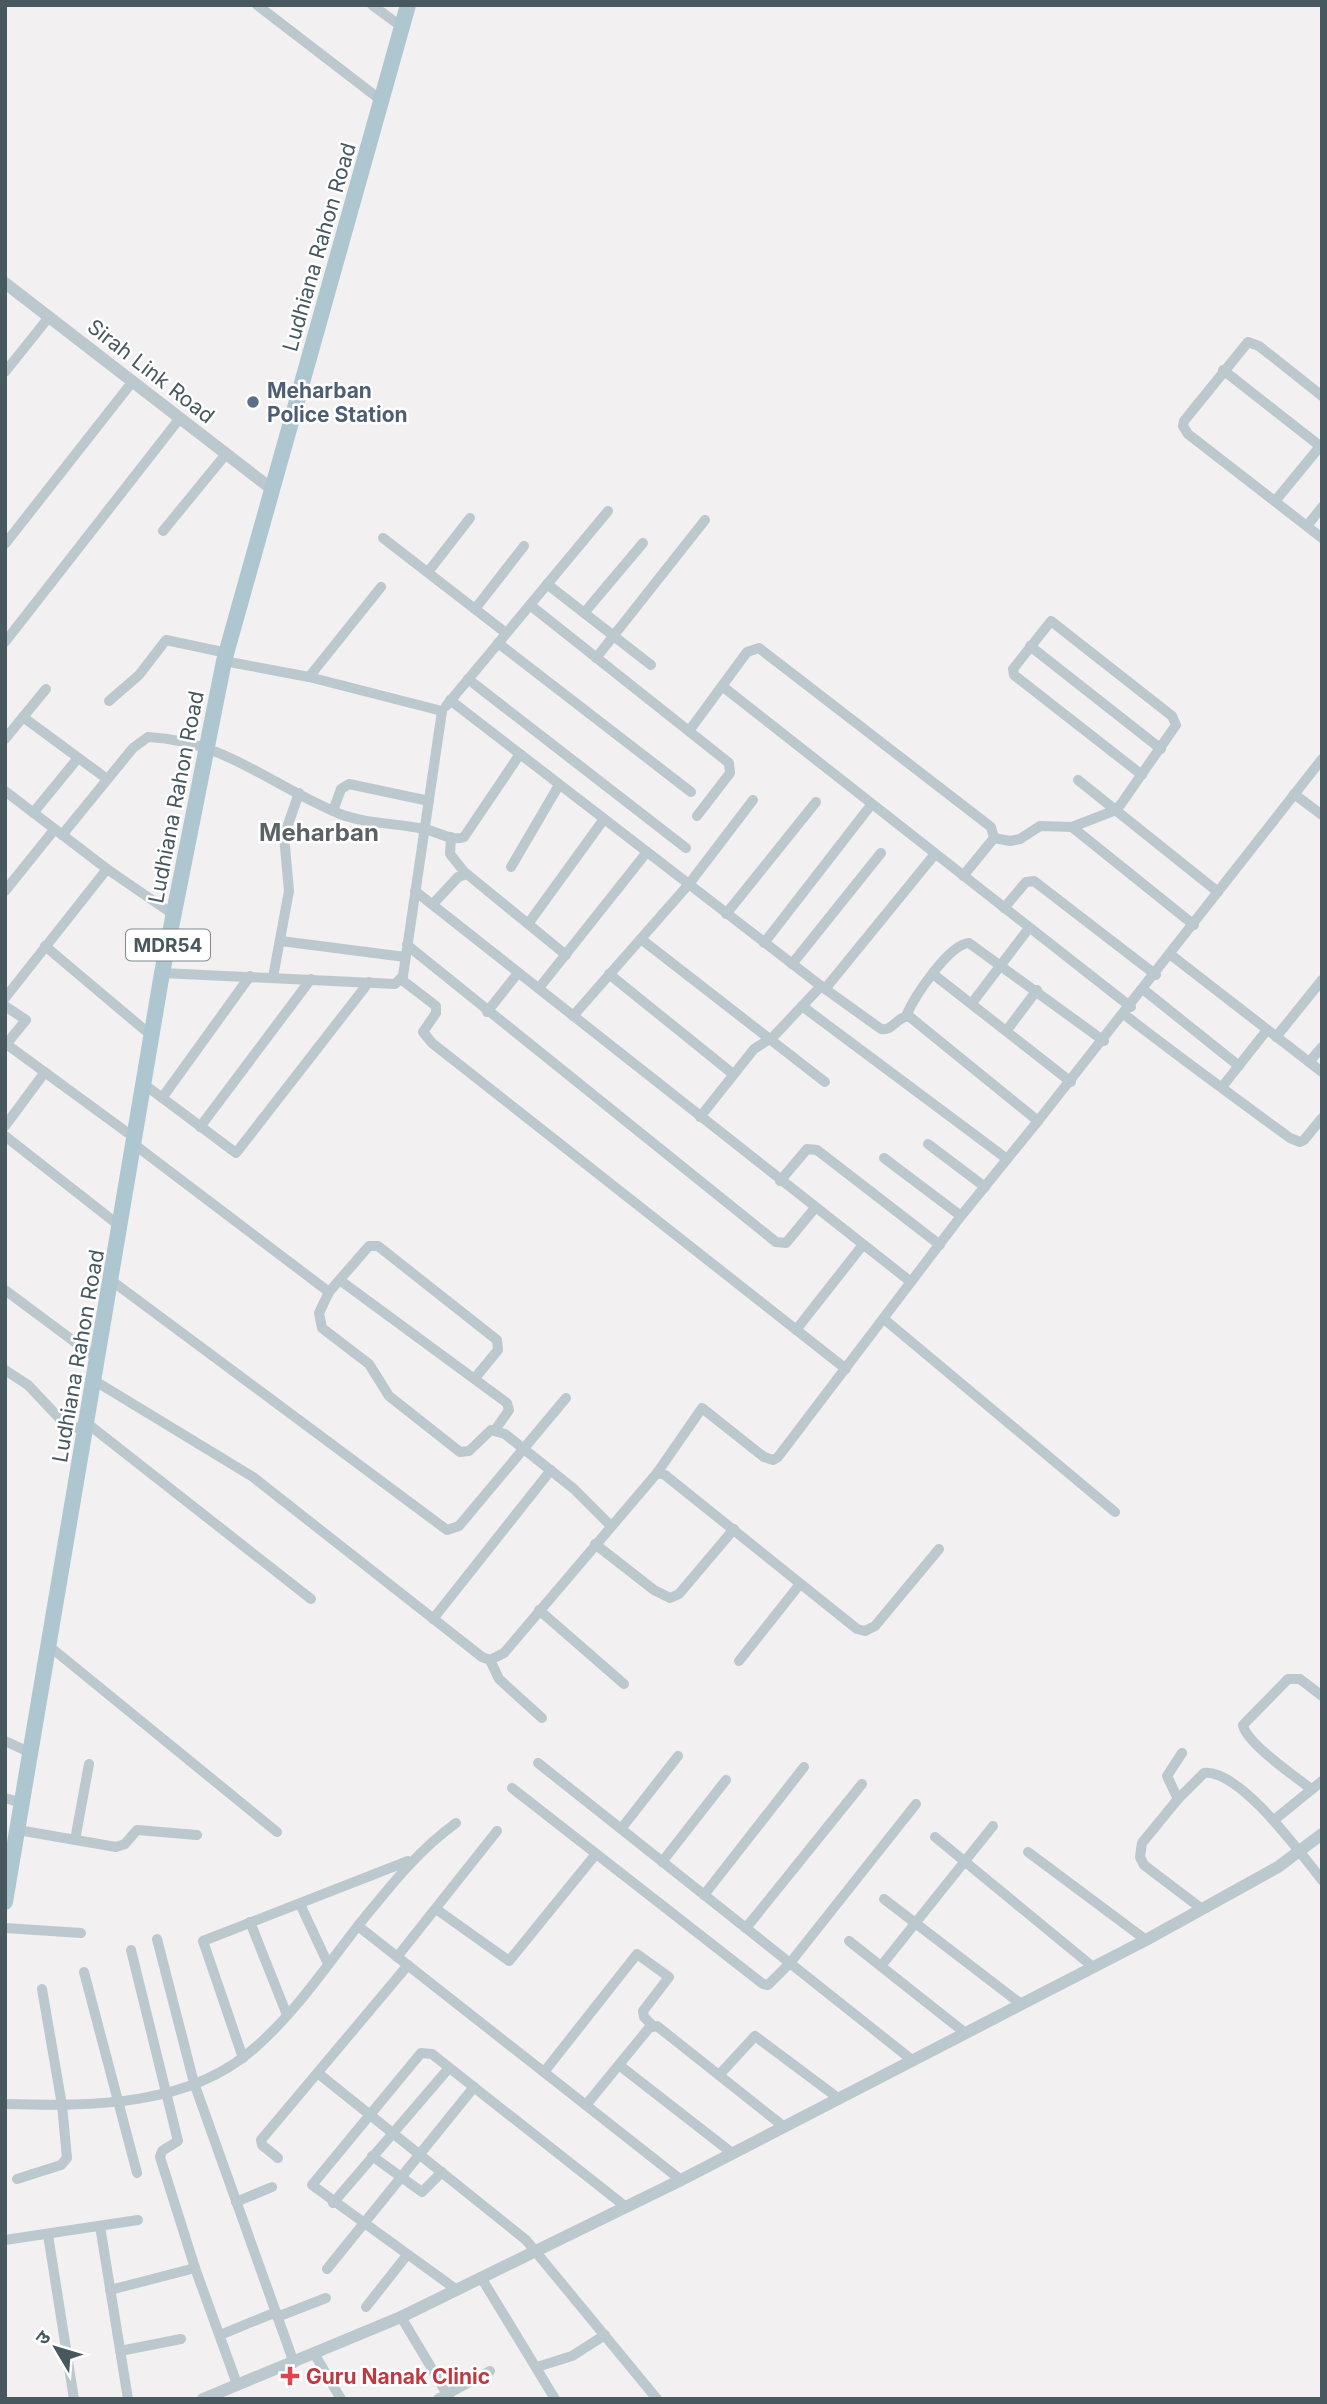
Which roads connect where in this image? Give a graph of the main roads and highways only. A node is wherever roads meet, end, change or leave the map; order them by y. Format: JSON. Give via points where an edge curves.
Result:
{"nodes":[{"id":1,"x":408,"y":5,"type":"edge"},
{"id":2,"x":7,"y":1885,"type":"edge"},
{"id":3,"x":5,"y":1902,"type":"edge"}],
"edges":[{"from":1,"to":2,"type":"main road","name":"Ludhiana Rahon Road","number":"MDR54","via":[[225,657],[206,746],[162,974]]},
{"from":2,"to":3,"type":"main road","name":"Ludhiana Rahon Road","number":"MDR54"}]}
